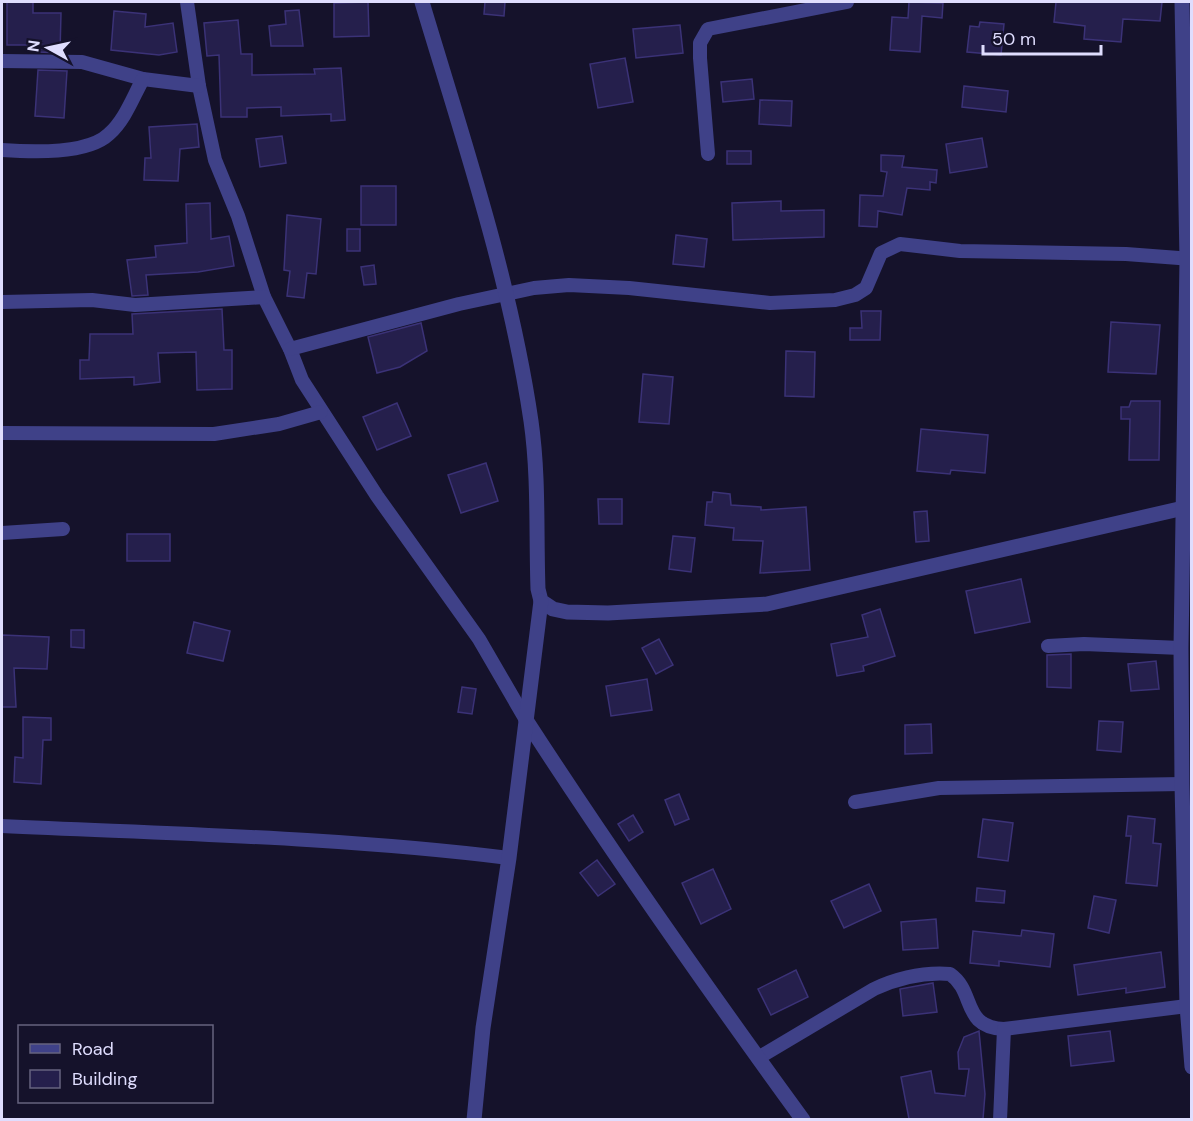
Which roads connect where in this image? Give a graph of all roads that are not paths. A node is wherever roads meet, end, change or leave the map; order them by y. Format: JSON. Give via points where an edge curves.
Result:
{"nodes":[{"id":1,"x":187,"y":2,"type":"edge"},
{"id":2,"x":422,"y":2,"type":"edge"},
{"id":3,"x":847,"y":2,"type":"edge"},
{"id":4,"x":1182,"y":2,"type":"edge"},
{"id":5,"x":1187,"y":44,"type":"edge"},
{"id":6,"x":2,"y":61,"type":"edge"},
{"id":7,"x":143,"y":79,"type":"junction"},
{"id":8,"x":199,"y":86,"type":"junction"},
{"id":9,"x":2,"y":150,"type":"edge"},
{"id":10,"x":708,"y":154,"type":"dead end"},
{"id":11,"x":1189,"y":259,"type":"edge"},
{"id":12,"x":507,"y":293,"type":"junction"},
{"id":13,"x":264,"y":297,"type":"junction"},
{"id":14,"x":2,"y":302,"type":"edge"},
{"id":15,"x":290,"y":349,"type":"junction"},
{"id":16,"x":321,"y":412,"type":"junction"},
{"id":17,"x":2,"y":433,"type":"edge"},
{"id":18,"x":1188,"y":507,"type":"edge"},
{"id":19,"x":63,"y":529,"type":"dead end"},
{"id":20,"x":2,"y":533,"type":"edge"},
{"id":21,"x":541,"y":601,"type":"junction"},
{"id":22,"x":1048,"y":646,"type":"dead end"},
{"id":23,"x":1181,"y":648,"type":"junction"},
{"id":24,"x":526,"y":720,"type":"junction"},
{"id":25,"x":1182,"y":784,"type":"junction"},
{"id":26,"x":855,"y":802,"type":"dead end"},
{"id":27,"x":2,"y":826,"type":"edge"},
{"id":28,"x":509,"y":858,"type":"junction"},
{"id":29,"x":1188,"y":927,"type":"edge"},
{"id":30,"x":1187,"y":1005,"type":"junction"},
{"id":31,"x":1004,"y":1029,"type":"junction"},
{"id":32,"x":758,"y":1058,"type":"junction"},
{"id":33,"x":1191,"y":1068,"type":"edge"},
{"id":34,"x":474,"y":1119,"type":"edge"},
{"id":35,"x":803,"y":1119,"type":"edge"},
{"id":36,"x":1000,"y":1119,"type":"edge"}],
"edges":[{"from":1,"to":8,"type":"street"},
{"from":2,"to":12,"type":"street"},
{"from":3,"to":10,"type":"street","via":[[708,29],[700,43],[700,58]]},
{"from":4,"to":5,"type":"street"},
{"from":5,"to":11,"type":"street"},
{"from":6,"to":7,"type":"street","via":[[82,62]]},
{"from":7,"to":8,"type":"street"},
{"from":7,"to":9,"type":"street","via":[[110,134],[94,144],[43,153]]},
{"from":8,"to":13,"type":"street","via":[[215,160]]},
{"from":11,"to":12,"type":"street","via":[[960,251],[900,244],[882,253],[866,288],[835,300],[770,303],[569,285]]},
{"from":11,"to":18,"type":"street"},
{"from":12,"to":15,"type":"street"},
{"from":12,"to":21,"type":"street","via":[[532,432]]},
{"from":13,"to":14,"type":"street","via":[[135,305],[92,300]]},
{"from":13,"to":15,"type":"street"},
{"from":15,"to":16,"type":"street"},
{"from":16,"to":17,"type":"street","via":[[279,424],[214,434]]},
{"from":16,"to":24,"type":"street","via":[[479,639]]},
{"from":18,"to":21,"type":"street","via":[[766,603],[608,614],[567,612]]},
{"from":18,"to":23,"type":"street"},
{"from":19,"to":20,"type":"street"},
{"from":21,"to":24,"type":"street"},
{"from":22,"to":23,"type":"street"},
{"from":23,"to":25,"type":"street"},
{"from":24,"to":28,"type":"street"},
{"from":24,"to":32,"type":"street","via":[[605,841]]},
{"from":25,"to":26,"type":"street","via":[[939,788]]},
{"from":25,"to":29,"type":"street"},
{"from":27,"to":28,"type":"street","via":[[304,840]]},
{"from":28,"to":34,"type":"street","via":[[483,1028]]},
{"from":29,"to":30,"type":"street"},
{"from":30,"to":31,"type":"street"},
{"from":30,"to":33,"type":"street"},
{"from":31,"to":32,"type":"street","via":[[976,1019],[962,984],[950,974],[915,976],[874,989]]},
{"from":31,"to":36,"type":"street"},
{"from":32,"to":35,"type":"street"}]}
